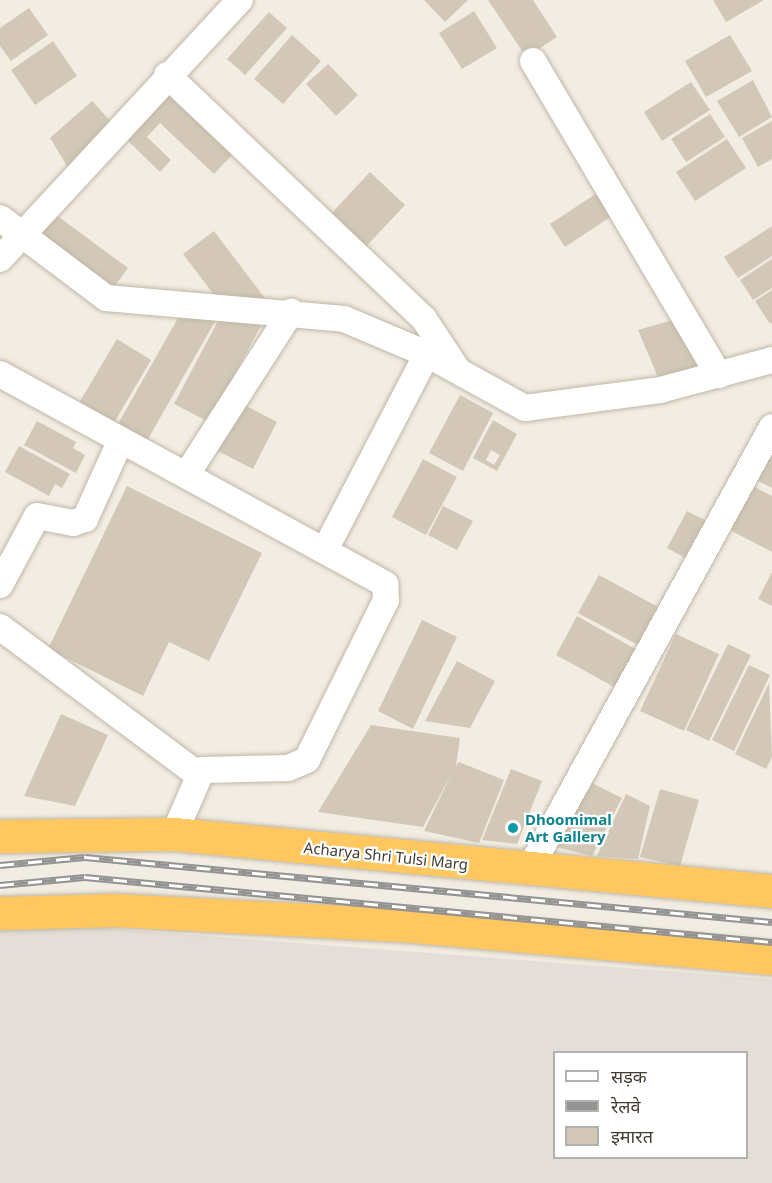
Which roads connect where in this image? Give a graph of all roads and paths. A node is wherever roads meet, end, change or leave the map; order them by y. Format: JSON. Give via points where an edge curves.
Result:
{"nodes":[{"id":1,"x":240,"y":0,"type":"edge"},
{"id":2,"x":533,"y":61,"type":"dead end"},
{"id":3,"x":167,"y":75,"type":"junction"},
{"id":4,"x":0,"y":218,"type":"edge"},
{"id":5,"x":20,"y":235,"type":"junction"},
{"id":6,"x":0,"y":259,"type":"edge"},
{"id":7,"x":291,"y":312,"type":"junction"},
{"id":8,"x":427,"y":354,"type":"junction"},
{"id":9,"x":772,"y":360,"type":"edge"},
{"id":10,"x":457,"y":369,"type":"junction"},
{"id":11,"x":0,"y":374,"type":"edge"},
{"id":12,"x":719,"y":375,"type":"junction"},
{"id":13,"x":772,"y":427,"type":"edge"},
{"id":14,"x":120,"y":442,"type":"junction"},
{"id":15,"x":187,"y":474,"type":"junction"},
{"id":16,"x":326,"y":548,"type":"junction"},
{"id":17,"x":0,"y":585,"type":"edge"},
{"id":18,"x":0,"y":627,"type":"edge"},
{"id":19,"x":198,"y":774,"type":"junction"},
{"id":20,"x":174,"y":834,"type":"junction"},
{"id":21,"x":0,"y":836,"type":"edge"},
{"id":22,"x":529,"y":870,"type":"junction"},
{"id":23,"x":772,"y":891,"type":"edge"},
{"id":24,"x":0,"y":913,"type":"edge"},
{"id":25,"x":772,"y":958,"type":"edge"}],
"edges":[{"from":1,"to":3,"type":"street"},
{"from":2,"to":12,"type":"street"},
{"from":3,"to":5,"type":"street"},
{"from":3,"to":10,"type":"street","via":[[424,319]]},
{"from":4,"to":5,"type":"street"},
{"from":5,"to":6,"type":"street"},
{"from":5,"to":7,"type":"street","via":[[106,298]]},
{"from":7,"to":8,"type":"street","via":[[344,319]]},
{"from":7,"to":15,"type":"street"},
{"from":8,"to":10,"type":"street"},
{"from":8,"to":16,"type":"street"},
{"from":9,"to":12,"type":"street"},
{"from":10,"to":12,"type":"street","via":[[531,409],[660,390]]},
{"from":11,"to":14,"type":"street"},
{"from":13,"to":22,"type":"street"},
{"from":14,"to":15,"type":"street"},
{"from":14,"to":17,"type":"street","via":[[85,519],[73,524],[37,516]]},
{"from":15,"to":16,"type":"street"},
{"from":16,"to":19,"type":"street","via":[[380,577],[388,591],[320,740],[298,766],[219,766]]},
{"from":18,"to":19,"type":"street"},
{"from":19,"to":20,"type":"street"},
{"from":20,"to":21,"type":"highway","name":"Acharya Shri Tulsi Marg"},
{"from":20,"to":22,"type":"highway","name":"Acharya Shri Tulsi Marg"},
{"from":22,"to":23,"type":"highway","name":"Acharya Shri Tulsi Marg"},
{"from":24,"to":25,"type":"highway","via":[[115,910],[403,925]]}]}
